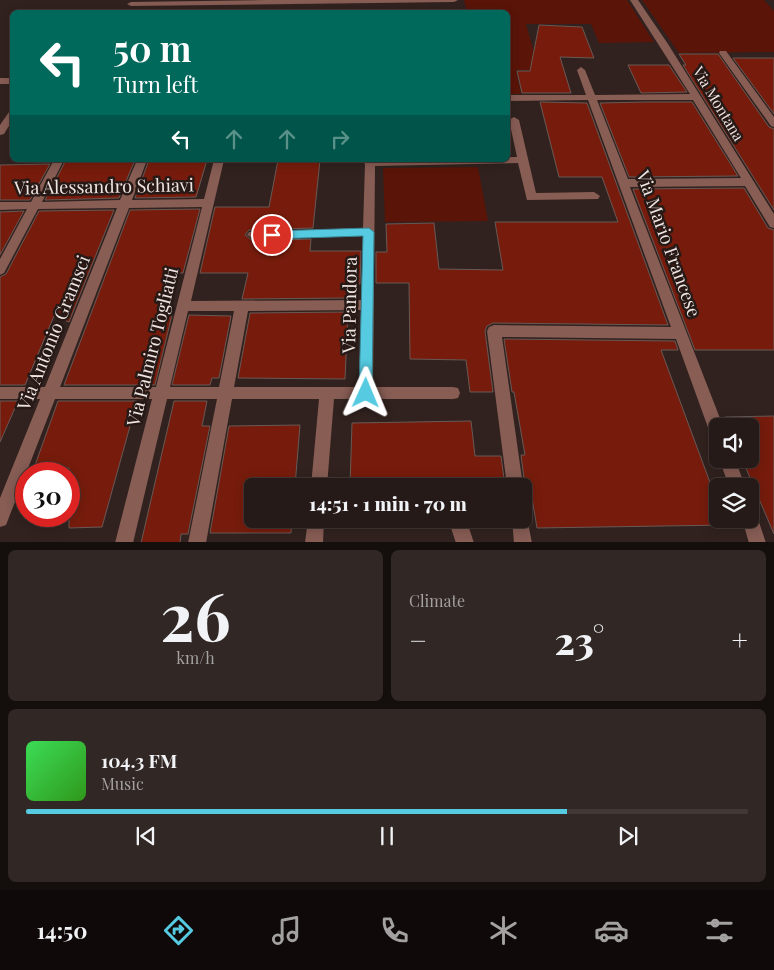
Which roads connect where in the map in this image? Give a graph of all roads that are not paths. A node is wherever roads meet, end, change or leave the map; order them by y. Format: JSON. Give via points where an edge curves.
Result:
{"nodes":[{"id":1,"x":402,"y":0,"type":"edge"},
{"id":2,"x":454,"y":0,"type":"edge"},
{"id":3,"x":634,"y":0,"type":"edge"},
{"id":4,"x":205,"y":1,"type":"edge"},
{"id":5,"x":338,"y":1,"type":"edge"},
{"id":6,"x":428,"y":1,"type":"edge"},
{"id":7,"x":131,"y":4,"type":"dead end"},
{"id":8,"x":723,"y":53,"type":"dead end"},
{"id":9,"x":581,"y":70,"type":"dead end"},
{"id":10,"x":696,"y":97,"type":"junction"},
{"id":11,"x":510,"y":98,"type":"edge"},
{"id":12,"x":592,"y":98,"type":"junction"},
{"id":13,"x":10,"y":118,"type":"edge"},
{"id":14,"x":514,"y":120,"type":"dead end"},
{"id":15,"x":774,"y":124,"type":"edge"},
{"id":16,"x":0,"y":132,"type":"edge"},
{"id":17,"x":510,"y":160,"type":"edge"},
{"id":18,"x":523,"y":160,"type":"junction"},
{"id":19,"x":58,"y":162,"type":"edge"},
{"id":20,"x":141,"y":162,"type":"edge"},
{"id":21,"x":218,"y":162,"type":"edge"},
{"id":22,"x":369,"y":162,"type":"edge"},
{"id":23,"x":748,"y":182,"type":"junction"},
{"id":24,"x":624,"y":184,"type":"junction"},
{"id":25,"x":594,"y":196,"type":"dead end"},
{"id":26,"x":208,"y":202,"type":"junction"},
{"id":27,"x":125,"y":204,"type":"junction"},
{"id":28,"x":0,"y":206,"type":"edge"},
{"id":29,"x":34,"y":206,"type":"junction"},
{"id":30,"x":774,"y":224,"type":"edge"},
{"id":31,"x":369,"y":232,"type":"junction"},
{"id":32,"x":253,"y":235,"type":"dead end"},
{"id":33,"x":0,"y":270,"type":"edge"},
{"id":34,"x":368,"y":304,"type":"junction"},
{"id":35,"x":182,"y":306,"type":"junction"},
{"id":36,"x":242,"y":306,"type":"junction"},
{"id":37,"x":680,"y":333,"type":"junction"},
{"id":38,"x":0,"y":393,"type":"edge"},
{"id":39,"x":50,"y":393,"type":"junction"},
{"id":40,"x":162,"y":393,"type":"junction"},
{"id":41,"x":225,"y":393,"type":"junction"},
{"id":42,"x":327,"y":393,"type":"junction"},
{"id":43,"x":366,"y":393,"type":"junction"},
{"id":44,"x":453,"y":393,"type":"dead end"},
{"id":45,"x":712,"y":418,"type":"edge"},
{"id":46,"x":320,"y":478,"type":"edge"},
{"id":47,"x":514,"y":478,"type":"edge"},
{"id":48,"x":0,"y":519,"type":"edge"},
{"id":49,"x":315,"y":528,"type":"edge"},
{"id":50,"x":460,"y":528,"type":"edge"},
{"id":51,"x":521,"y":528,"type":"edge"},
{"id":52,"x":753,"y":528,"type":"edge"},
{"id":53,"x":124,"y":542,"type":"edge"},
{"id":54,"x":197,"y":542,"type":"edge"},
{"id":55,"x":314,"y":542,"type":"edge"},
{"id":56,"x":464,"y":542,"type":"edge"},
{"id":57,"x":523,"y":542,"type":"edge"},
{"id":58,"x":758,"y":542,"type":"edge"}],
"edges":[{"from":1,"to":5,"type":"street"},
{"from":1,"to":6,"type":"street"},
{"from":2,"to":6,"type":"street"},
{"from":3,"to":10,"type":"street","name":"Via Montana"},
{"from":4,"to":5,"type":"street"},
{"from":4,"to":7,"type":"street"},
{"from":8,"to":15,"type":"street"},
{"from":9,"to":12,"type":"street","name":"Via Mario Francese"},
{"from":10,"to":12,"type":"street"},
{"from":10,"to":23,"type":"street","name":"Via Montana"},
{"from":11,"to":12,"type":"street"},
{"from":12,"to":24,"type":"street","name":"Via Mario Francese"},
{"from":13,"to":16,"type":"street"},
{"from":14,"to":18,"type":"street"},
{"from":17,"to":18,"type":"street"},
{"from":18,"to":25,"type":"street","via":[[531,196]]},
{"from":19,"to":29,"type":"street"},
{"from":20,"to":27,"type":"street","name":"Via Antonio Gramsci"},
{"from":21,"to":26,"type":"street","name":"Via Palmiro Togliatti"},
{"from":22,"to":31,"type":"street","name":"Via Pandora"},
{"from":23,"to":24,"type":"street"},
{"from":23,"to":30,"type":"street","name":"Via Montana"},
{"from":24,"to":37,"type":"street","name":"Via Mario Francese"},
{"from":26,"to":27,"type":"street","name":"Via Alessandro Schiavi"},
{"from":26,"to":35,"type":"street","name":"Via Palmiro Togliatti"},
{"from":27,"to":29,"type":"street","name":"Via Alessandro Schiavi"},
{"from":27,"to":39,"type":"street","name":"Via Antonio Gramsci"},
{"from":28,"to":29,"type":"street","name":"Via Alessandro Schiavi"},
{"from":29,"to":33,"type":"street"},
{"from":31,"to":32,"type":"street"},
{"from":31,"to":34,"type":"street","name":"Via Pandora"},
{"from":34,"to":36,"type":"street"},
{"from":34,"to":43,"type":"street","name":"Via Pandora"},
{"from":35,"to":36,"type":"street"},
{"from":35,"to":40,"type":"street","name":"Via Palmiro Togliatti"},
{"from":36,"to":41,"type":"street"},
{"from":37,"to":45,"type":"street","name":"Via Mario Francese"},
{"from":37,"to":47,"type":"street","via":[[494,331]]},
{"from":38,"to":39,"type":"street"},
{"from":39,"to":40,"type":"street"},
{"from":39,"to":48,"type":"street","name":"Via Antonio Gramsci"},
{"from":40,"to":41,"type":"street"},
{"from":40,"to":53,"type":"street","name":"Via Palmiro Togliatti"},
{"from":41,"to":42,"type":"street"},
{"from":41,"to":54,"type":"street"},
{"from":42,"to":43,"type":"street"},
{"from":42,"to":46,"type":"street"},
{"from":43,"to":44,"type":"street"},
{"from":49,"to":55,"type":"street"},
{"from":50,"to":56,"type":"street"},
{"from":51,"to":57,"type":"street"},
{"from":52,"to":58,"type":"street"}]}
